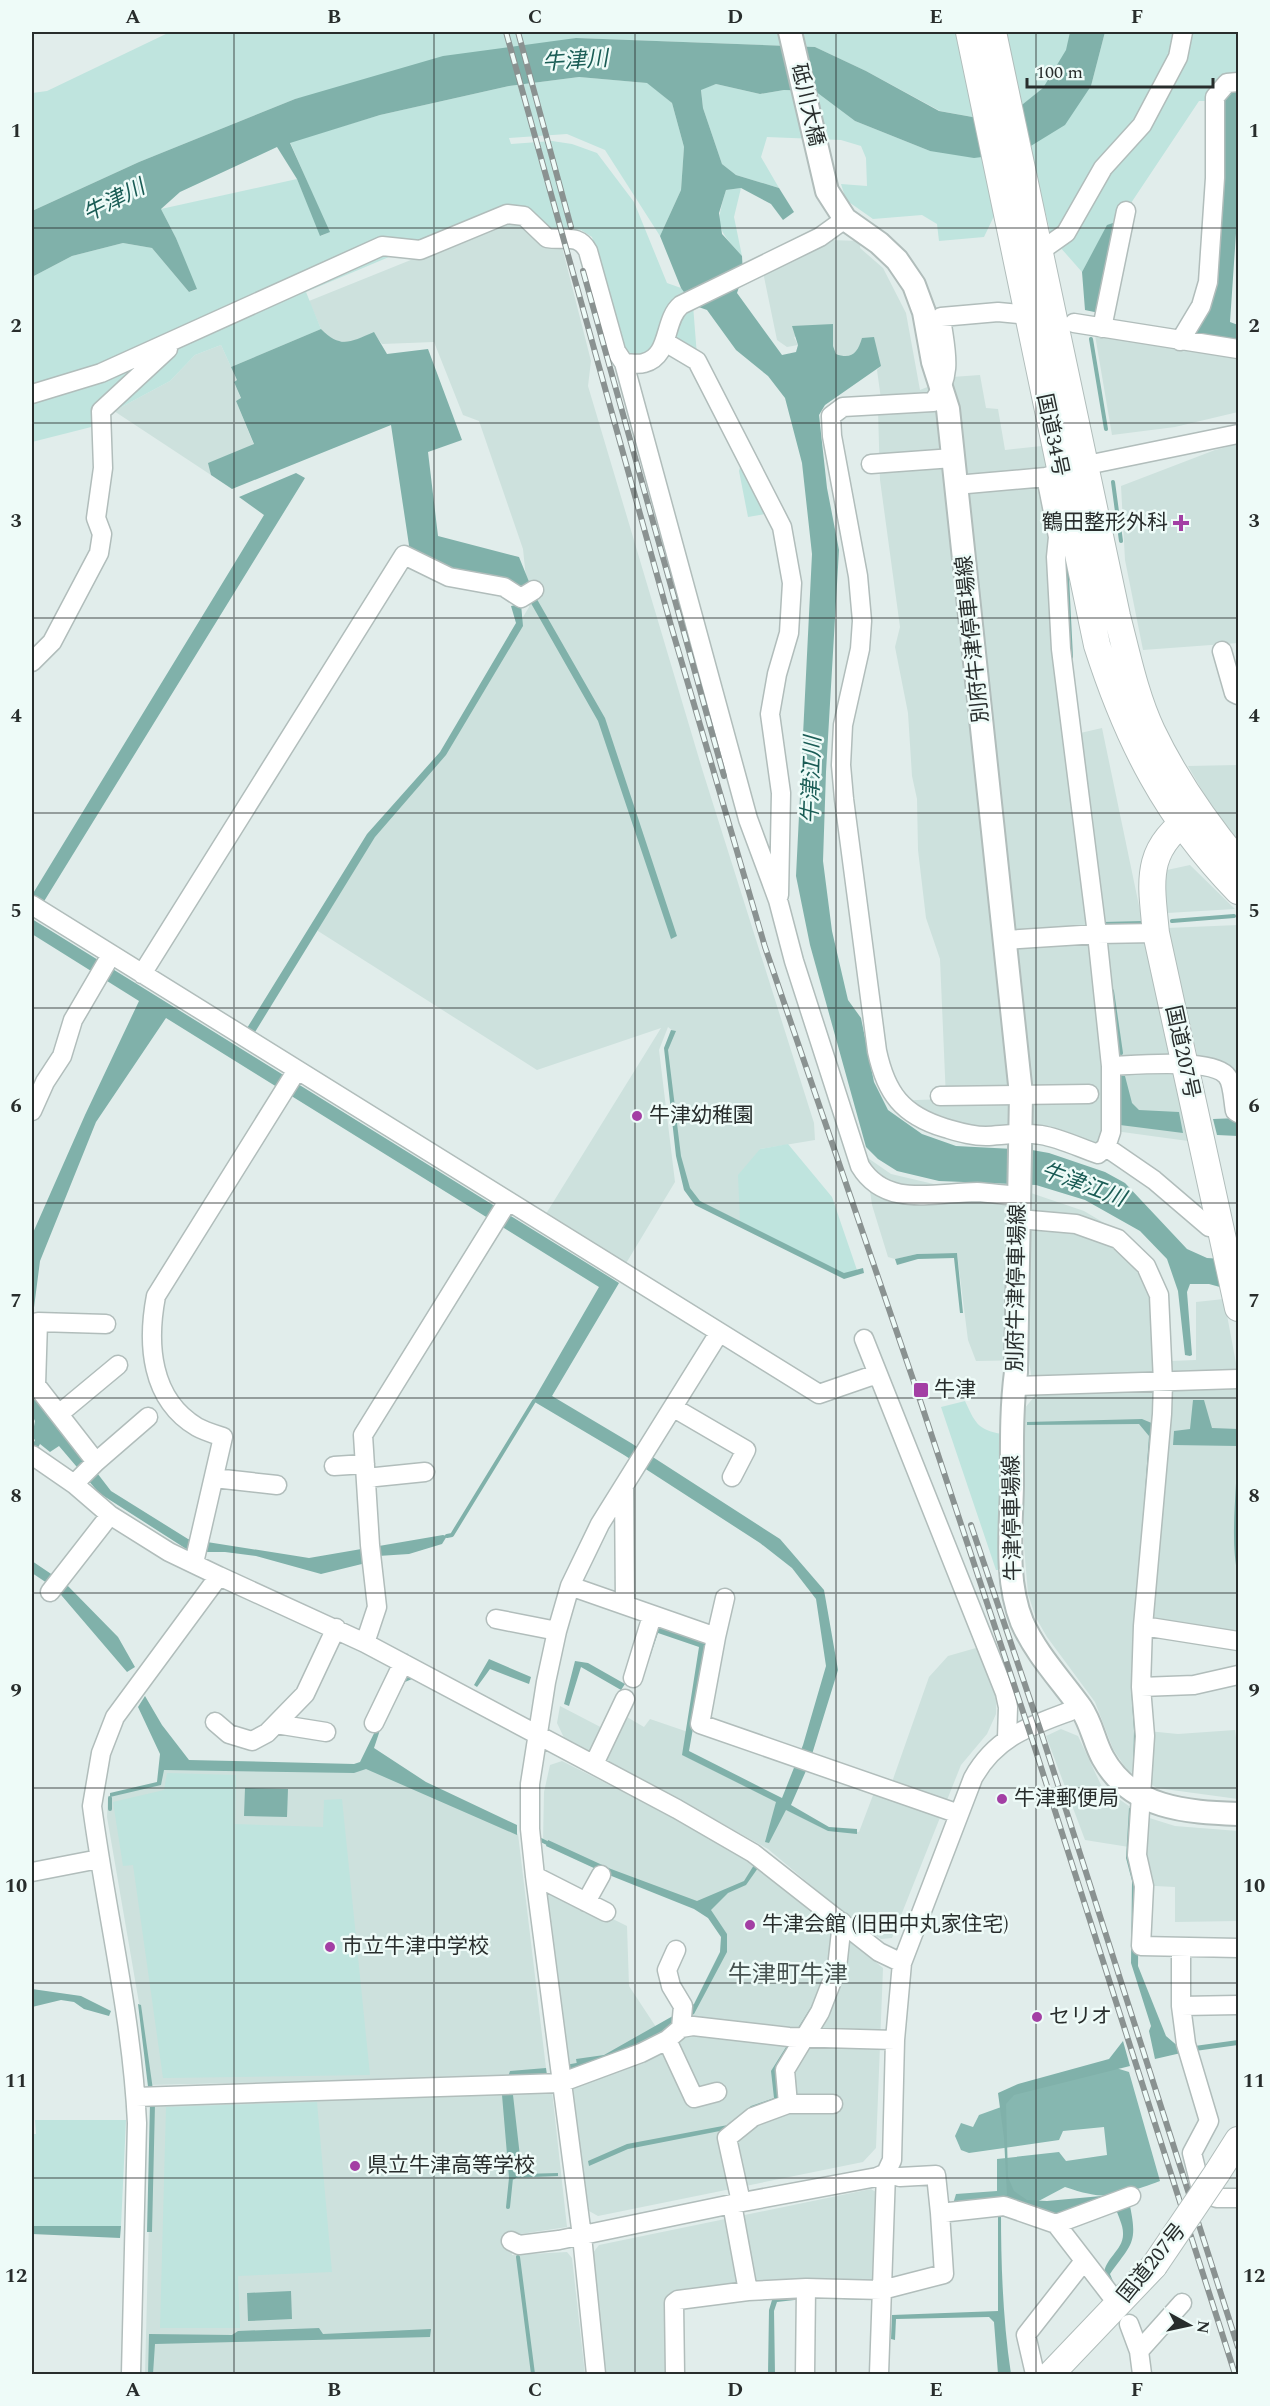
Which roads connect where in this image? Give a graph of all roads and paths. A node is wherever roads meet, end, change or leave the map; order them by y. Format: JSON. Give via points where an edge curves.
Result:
{"nodes":[{"id":1,"x":790,"y":32,"type":"edge"},
{"id":2,"x":969,"y":32,"type":"edge"},
{"id":3,"x":993,"y":32,"type":"edge"},
{"id":4,"x":1183,"y":32,"type":"edge"},
{"id":5,"x":1239,"y":82,"type":"edge"},
{"id":6,"x":823,"y":179,"type":"joint"},
{"id":7,"x":1126,"y":211,"type":"dead end"},
{"id":8,"x":845,"y":219,"type":"junction"},
{"id":9,"x":1040,"y":252,"type":"junction"},
{"id":10,"x":1019,"y":314,"type":"dead end"},
{"id":11,"x":1074,"y":323,"type":"dead end"},
{"id":12,"x":1102,"y":328,"type":"junction"},
{"id":13,"x":1185,"y":333,"type":"junction"},
{"id":14,"x":180,"y":338,"type":"junction"},
{"id":15,"x":665,"y":342,"type":"junction"},
{"id":16,"x":1239,"y":349,"type":"edge"},
{"id":17,"x":624,"y":363,"type":"junction"},
{"id":18,"x":942,"y":391,"type":"junction"},
{"id":19,"x":32,"y":394,"type":"edge"},
{"id":20,"x":1239,"y":434,"type":"edge"},
{"id":21,"x":953,"y":458,"type":"junction"},
{"id":22,"x":871,"y":464,"type":"dead end"},
{"id":23,"x":1087,"y":465,"type":"junction"},
{"id":24,"x":1053,"y":474,"type":"junction"},
{"id":25,"x":956,"y":485,"type":"junction"},
{"id":26,"x":528,"y":594,"type":"dead end"},
{"id":27,"x":1222,"y":651,"type":"dead end"},
{"id":28,"x":32,"y":662,"type":"edge"},
{"id":29,"x":1239,"y":695,"type":"edge"},
{"id":30,"x":1190,"y":818,"type":"junction"},
{"id":31,"x":1239,"y":862,"type":"edge"},
{"id":32,"x":1239,"y":891,"type":"edge"},
{"id":33,"x":777,"y":900,"type":"junction"},
{"id":34,"x":32,"y":905,"type":"edge"},
{"id":35,"x":1156,"y":933,"type":"junction"},
{"id":36,"x":1097,"y":934,"type":"junction"},
{"id":37,"x":1005,"y":940,"type":"junction"},
{"id":38,"x":111,"y":955,"type":"junction"},
{"id":39,"x":142,"y":974,"type":"junction"},
{"id":40,"x":1185,"y":1064,"type":"junction"},
{"id":41,"x":1111,"y":1066,"type":"junction"},
{"id":42,"x":297,"y":1070,"type":"junction"},
{"id":43,"x":1021,"y":1094,"type":"junction"},
{"id":44,"x":1089,"y":1094,"type":"dead end"},
{"id":45,"x":940,"y":1096,"type":"dead end"},
{"id":46,"x":32,"y":1111,"type":"edge"},
{"id":47,"x":1239,"y":1113,"type":"edge"},
{"id":48,"x":1021,"y":1136,"type":"junction"},
{"id":49,"x":1106,"y":1147,"type":"junction"},
{"id":50,"x":1019,"y":1193,"type":"junction"},
{"id":51,"x":508,"y":1202,"type":"junction"},
{"id":52,"x":1018,"y":1219,"type":"junction"},
{"id":53,"x":1222,"y":1232,"type":"junction"},
{"id":54,"x":1239,"y":1308,"type":"edge"},
{"id":55,"x":106,"y":1324,"type":"dead end"},
{"id":56,"x":719,"y":1333,"type":"junction"},
{"id":57,"x":864,"y":1339,"type":"dead end"},
{"id":58,"x":118,"y":1365,"type":"dead end"},
{"id":59,"x":877,"y":1374,"type":"junction"},
{"id":60,"x":1239,"y":1379,"type":"edge"},
{"id":61,"x":1163,"y":1382,"type":"junction"},
{"id":62,"x":1014,"y":1386,"type":"junction"},
{"id":63,"x":674,"y":1408,"type":"junction"},
{"id":64,"x":59,"y":1414,"type":"junction"},
{"id":65,"x":148,"y":1418,"type":"dead end"},
{"id":66,"x":34,"y":1457,"type":"edge"},
{"id":67,"x":96,"y":1462,"type":"junction"},
{"id":68,"x":334,"y":1466,"type":"dead end"},
{"id":69,"x":365,"y":1471,"type":"junction"},
{"id":70,"x":424,"y":1472,"type":"dead end"},
{"id":71,"x":732,"y":1477,"type":"dead end"},
{"id":72,"x":214,"y":1478,"type":"junction"},
{"id":73,"x":74,"y":1484,"type":"junction"},
{"id":74,"x":277,"y":1485,"type":"dead end"},
{"id":75,"x":624,"y":1486,"type":"junction"},
{"id":76,"x":110,"y":1515,"type":"junction"},
{"id":77,"x":194,"y":1563,"type":"junction"},
{"id":78,"x":219,"y":1576,"type":"junction"},
{"id":79,"x":56,"y":1585,"type":"dead end"},
{"id":80,"x":570,"y":1586,"type":"junction"},
{"id":81,"x":724,"y":1598,"type":"dead end"},
{"id":82,"x":625,"y":1604,"type":"junction"},
{"id":83,"x":652,"y":1616,"type":"junction"},
{"id":84,"x":496,"y":1619,"type":"dead end"},
{"id":85,"x":1143,"y":1626,"type":"junction"},
{"id":86,"x":336,"y":1628,"type":"junction"},
{"id":87,"x":557,"y":1630,"type":"junction"},
{"id":88,"x":716,"y":1637,"type":"junction"},
{"id":89,"x":1239,"y":1641,"type":"edge"},
{"id":90,"x":365,"y":1642,"type":"junction"},
{"id":91,"x":403,"y":1663,"type":"junction"},
{"id":92,"x":1239,"y":1676,"type":"edge"},
{"id":93,"x":633,"y":1678,"type":"dead end"},
{"id":94,"x":1141,"y":1687,"type":"junction"},
{"id":95,"x":625,"y":1699,"type":"dead end"},
{"id":96,"x":1081,"y":1707,"type":"junction"},
{"id":97,"x":216,"y":1722,"type":"dead end"},
{"id":98,"x":374,"y":1723,"type":"dead end"},
{"id":99,"x":276,"y":1724,"type":"junction"},
{"id":100,"x":326,"y":1732,"type":"dead end"},
{"id":101,"x":537,"y":1736,"type":"junction"},
{"id":102,"x":1007,"y":1738,"type":"junction"},
{"id":103,"x":594,"y":1764,"type":"junction"},
{"id":104,"x":1140,"y":1797,"type":"junction"},
{"id":105,"x":959,"y":1814,"type":"junction"},
{"id":106,"x":1239,"y":1814,"type":"edge"},
{"id":107,"x":99,"y":1859,"type":"junction"},
{"id":108,"x":32,"y":1872,"type":"edge"},
{"id":109,"x":601,"y":1875,"type":"dead end"},
{"id":110,"x":535,"y":1876,"type":"junction"},
{"id":111,"x":586,"y":1902,"type":"junction"},
{"id":112,"x":606,"y":1912,"type":"dead end"},
{"id":113,"x":842,"y":1922,"type":"junction"},
{"id":114,"x":1181,"y":1948,"type":"junction"},
{"id":115,"x":1239,"y":1948,"type":"edge"},
{"id":116,"x":676,"y":1950,"type":"dead end"},
{"id":117,"x":902,"y":1963,"type":"junction"},
{"id":118,"x":1239,"y":2005,"type":"edge"},
{"id":119,"x":1181,"y":2006,"type":"junction"},
{"id":120,"x":681,"y":2028,"type":"junction"},
{"id":121,"x":796,"y":2037,"type":"junction"},
{"id":122,"x":667,"y":2040,"type":"junction"},
{"id":123,"x":895,"y":2040,"type":"junction"},
{"id":124,"x":559,"y":2074,"type":"junction"},
{"id":125,"x":717,"y":2092,"type":"dead end"},
{"id":126,"x":146,"y":2097,"type":"junction"},
{"id":127,"x":788,"y":2104,"type":"junction"},
{"id":128,"x":833,"y":2104,"type":"dead end"},
{"id":129,"x":1239,"y":2140,"type":"edge"},
{"id":130,"x":886,"y":2173,"type":"junction"},
{"id":131,"x":1131,"y":2196,"type":"dead end"},
{"id":132,"x":1239,"y":2198,"type":"edge"},
{"id":133,"x":736,"y":2203,"type":"junction"},
{"id":134,"x":940,"y":2212,"type":"junction"},
{"id":135,"x":1056,"y":2224,"type":"junction"},
{"id":136,"x":582,"y":2236,"type":"junction"},
{"id":137,"x":511,"y":2241,"type":"dead end"},
{"id":138,"x":1084,"y":2261,"type":"junction"},
{"id":139,"x":882,"y":2290,"type":"junction"},
{"id":140,"x":748,"y":2291,"type":"junction"},
{"id":141,"x":1110,"y":2294,"type":"dead end"},
{"id":142,"x":806,"y":2295,"type":"junction"},
{"id":143,"x":1182,"y":2304,"type":"dead end"},
{"id":144,"x":1129,"y":2324,"type":"dead end"},
{"id":145,"x":1139,"y":2351,"type":"junction"},
{"id":146,"x":131,"y":2374,"type":"edge"},
{"id":147,"x":596,"y":2374,"type":"edge"},
{"id":148,"x":675,"y":2374,"type":"edge"},
{"id":149,"x":805,"y":2374,"type":"edge"},
{"id":150,"x":879,"y":2374,"type":"edge"},
{"id":151,"x":1035,"y":2374,"type":"edge"},
{"id":152,"x":1051,"y":2374,"type":"edge"},
{"id":153,"x":1142,"y":2374,"type":"edge"}],
"edges":[{"from":1,"to":6,"type":"main road","name":"砥川大橋"},
{"from":2,"to":24,"type":"highway","name":"国道34号"},
{"from":3,"to":9,"type":"highway","name":"国道34号"},
{"from":4,"to":9,"type":"street","via":[[1178,57],[1142,125],[1103,168],[1066,233]]},
{"from":5,"to":13,"type":"street","via":[[1227,84],[1215,97],[1215,178],[1208,282],[1201,306]]},
{"from":6,"to":8,"type":"main road","name":"別府牛津停車場線"},
{"from":7,"to":12,"type":"street"},
{"from":8,"to":15,"type":"street","via":[[820,237],[681,304],[668,326]]},
{"from":8,"to":18,"type":"main road","name":"別府牛津停車場線","via":[[897,260],[914,285]]},
{"from":9,"to":23,"type":"highway","name":"国道34号"},
{"from":10,"to":18,"type":"street","via":[[941,317],[947,372]]},
{"from":11,"to":12,"type":"street"},
{"from":12,"to":13,"type":"street"},
{"from":13,"to":16,"type":"street"},
{"from":14,"to":17,"type":"street","via":[[382,246],[420,250],[507,214],[524,216],[547,238],[573,238],[583,243],[616,351]]},
{"from":14,"to":19,"type":"street","via":[[101,373]]},
{"from":14,"to":28,"type":"street","via":[[101,411],[103,468],[96,518],[102,534],[99,553],[52,642]]},
{"from":15,"to":17,"type":"street","via":[[657,355],[644,363]]},
{"from":15,"to":33,"type":"street","via":[[697,361],[782,527],[792,583],[789,633],[770,714],[781,794]]},
{"from":17,"to":33,"type":"street","via":[[748,819]]},
{"from":18,"to":21,"type":"main road","name":"別府牛津停車場線","via":[[948,409]]},
{"from":18,"to":48,"type":"street","via":[[933,402],[843,407],[831,416],[862,621],[860,649],[843,725],[844,799],[882,1076],[903,1107],[930,1124],[966,1135]]},
{"from":20,"to":23,"type":"street"},
{"from":21,"to":22,"type":"street"},
{"from":21,"to":25,"type":"main road","name":"別府牛津停車場線"},
{"from":23,"to":24,"type":"street"},
{"from":23,"to":30,"type":"highway","name":"国道34号","via":[[1134,681]]},
{"from":24,"to":25,"type":"street"},
{"from":24,"to":30,"type":"highway","name":"国道34号","via":[[1114,697],[1134,744]]},
{"from":24,"to":36,"type":"street","via":[[1061,649]]},
{"from":25,"to":37,"type":"main road","name":"別府牛津停車場線"},
{"from":26,"to":39,"type":"street","via":[[449,577],[404,555]]},
{"from":27,"to":29,"type":"street","via":[[1234,693]]},
{"from":30,"to":31,"type":"highway"},
{"from":30,"to":32,"type":"highway","via":[[1216,868]]},
{"from":30,"to":35,"type":"highway","name":"国道207号","via":[[1163,841],[1155,862],[1151,885]]},
{"from":33,"to":50,"type":"street","via":[[847,1130],[868,1179],[880,1187],[921,1196]]},
{"from":34,"to":38,"type":"street"},
{"from":35,"to":36,"type":"street"},
{"from":35,"to":40,"type":"highway","name":"国道207号"},
{"from":36,"to":37,"type":"street"},
{"from":36,"to":41,"type":"street"},
{"from":37,"to":43,"type":"main road","name":"別府牛津停車場線"},
{"from":38,"to":39,"type":"street"},
{"from":38,"to":46,"type":"street","via":[[73,1020],[62,1056]]},
{"from":39,"to":42,"type":"street"},
{"from":40,"to":41,"type":"street"},
{"from":40,"to":47,"type":"street","via":[[1218,1069],[1228,1077],[1235,1111]]},
{"from":40,"to":53,"type":"highway","name":"国道207号"},
{"from":41,"to":49,"type":"street","via":[[1111,1132]]},
{"from":42,"to":51,"type":"street"},
{"from":42,"to":72,"type":"street","via":[[156,1296],[152,1314],[151,1351],[156,1375],[173,1407],[196,1426],[223,1437]]},
{"from":43,"to":44,"type":"street"},
{"from":43,"to":45,"type":"street"},
{"from":43,"to":48,"type":"main road","name":"別府牛津停車場線"},
{"from":48,"to":49,"type":"street","via":[[1043,1136],[1098,1154]]},
{"from":48,"to":50,"type":"main road","name":"別府牛津停車場線"},
{"from":49,"to":53,"type":"street","via":[[1154,1180],[1209,1227]]},
{"from":50,"to":52,"type":"main road","name":"別府牛津停車場線"},
{"from":51,"to":56,"type":"street"},
{"from":51,"to":69,"type":"street","via":[[363,1435]]},
{"from":52,"to":61,"type":"street","via":[[1076,1224],[1118,1239],[1146,1266],[1159,1295]]},
{"from":52,"to":62,"type":"main road","name":"別府牛津停車場線"},
{"from":53,"to":54,"type":"highway","name":"国道207号"},
{"from":55,"to":64,"type":"street","via":[[38,1322],[36,1385]]},
{"from":56,"to":59,"type":"street","via":[[819,1394]]},
{"from":56,"to":63,"type":"street"},
{"from":57,"to":59,"type":"street"},
{"from":58,"to":64,"type":"street"},
{"from":59,"to":102,"type":"street","via":[[1005,1693]]},
{"from":60,"to":61,"type":"street"},
{"from":61,"to":62,"type":"street"},
{"from":61,"to":85,"type":"street"},
{"from":62,"to":96,"type":"main road","name":"牛津停車場線","via":[[1014,1592],[1034,1646]]},
{"from":63,"to":71,"type":"street","via":[[746,1450]]},
{"from":63,"to":75,"type":"street"},
{"from":64,"to":67,"type":"street"},
{"from":65,"to":67,"type":"street"},
{"from":66,"to":73,"type":"street"},
{"from":67,"to":73,"type":"street"},
{"from":68,"to":69,"type":"street"},
{"from":69,"to":70,"type":"street"},
{"from":69,"to":90,"type":"street","via":[[377,1607]]},
{"from":72,"to":74,"type":"street"},
{"from":72,"to":77,"type":"street"},
{"from":73,"to":76,"type":"street"},
{"from":75,"to":80,"type":"street","via":[[586,1549]]},
{"from":75,"to":82,"type":"street"},
{"from":76,"to":77,"type":"street"},
{"from":76,"to":79,"type":"street"},
{"from":77,"to":78,"type":"street"},
{"from":78,"to":86,"type":"street"},
{"from":78,"to":107,"type":"street","via":[[115,1717],[94,1785],[92,1806]]},
{"from":80,"to":82,"type":"street"},
{"from":80,"to":87,"type":"street"},
{"from":81,"to":88,"type":"street"},
{"from":82,"to":83,"type":"street"},
{"from":83,"to":88,"type":"street"},
{"from":83,"to":93,"type":"street"},
{"from":84,"to":87,"type":"street"},
{"from":85,"to":89,"type":"street"},
{"from":85,"to":94,"type":"street"},
{"from":86,"to":90,"type":"street"},
{"from":86,"to":99,"type":"street","via":[[305,1694]]},
{"from":87,"to":101,"type":"street"},
{"from":88,"to":105,"type":"street","via":[[700,1724]]},
{"from":90,"to":91,"type":"street"},
{"from":91,"to":98,"type":"street"},
{"from":91,"to":101,"type":"street"},
{"from":92,"to":94,"type":"street"},
{"from":94,"to":104,"type":"street","via":[[1145,1736]]},
{"from":95,"to":103,"type":"street"},
{"from":96,"to":102,"type":"street"},
{"from":96,"to":104,"type":"main road","name":"牛津停車場線","via":[[1111,1771]]},
{"from":97,"to":99,"type":"street","via":[[229,1734],[252,1741]]},
{"from":99,"to":100,"type":"street"},
{"from":101,"to":103,"type":"street"},
{"from":101,"to":110,"type":"street","via":[[530,1784]]},
{"from":102,"to":105,"type":"street","via":[[979,1766]]},
{"from":103,"to":113,"type":"street","via":[[753,1853]]},
{"from":104,"to":106,"type":"main road","name":"牛津停車場線","via":[[1179,1809]]},
{"from":104,"to":114,"type":"street","via":[[1137,1855],[1144,1886],[1141,1946]]},
{"from":105,"to":117,"type":"street"},
{"from":107,"to":108,"type":"street"},
{"from":107,"to":126,"type":"street","via":[[130,2039]]},
{"from":109,"to":111,"type":"street"},
{"from":110,"to":111,"type":"street"},
{"from":110,"to":124,"type":"street"},
{"from":111,"to":112,"type":"street"},
{"from":113,"to":117,"type":"street","via":[[879,1952]]},
{"from":113,"to":121,"type":"street","via":[[837,1968],[820,2012]]},
{"from":114,"to":115,"type":"street"},
{"from":114,"to":119,"type":"street"},
{"from":116,"to":120,"type":"street","via":[[667,1970],[670,1986],[683,2006]]},
{"from":117,"to":123,"type":"street"},
{"from":118,"to":119,"type":"street"},
{"from":119,"to":132,"type":"street","via":[[1187,2049],[1209,2121],[1192,2153],[1203,2193],[1217,2198]]},
{"from":120,"to":121,"type":"street"},
{"from":120,"to":122,"type":"street"},
{"from":121,"to":123,"type":"street"},
{"from":121,"to":127,"type":"street","via":[[785,2070]]},
{"from":122,"to":124,"type":"street","via":[[641,2053]]},
{"from":122,"to":125,"type":"street","via":[[694,2098]]},
{"from":123,"to":130,"type":"street","via":[[892,2160]]},
{"from":124,"to":126,"type":"street","via":[[510,2086]]},
{"from":124,"to":136,"type":"street"},
{"from":126,"to":146,"type":"street"},
{"from":127,"to":128,"type":"street"},
{"from":127,"to":133,"type":"street","via":[[753,2117],[727,2138]]},
{"from":129,"to":152,"type":"highway","name":"国道207号","bridge":true,"via":[[1154,2266]]},
{"from":130,"to":133,"type":"street"},
{"from":130,"to":134,"type":"street","via":[[936,2175]]},
{"from":130,"to":139,"type":"street"},
{"from":131,"to":135,"type":"street"},
{"from":133,"to":136,"type":"street"},
{"from":133,"to":140,"type":"street"},
{"from":134,"to":135,"type":"street","via":[[1004,2206]]},
{"from":134,"to":139,"type":"street","via":[[944,2274]]},
{"from":135,"to":138,"type":"street"},
{"from":136,"to":137,"type":"street","via":[[519,2245]]},
{"from":136,"to":147,"type":"street"},
{"from":138,"to":141,"type":"street"},
{"from":138,"to":151,"type":"street","via":[[1026,2335]]},
{"from":139,"to":142,"type":"street"},
{"from":139,"to":150,"type":"street"},
{"from":140,"to":142,"type":"street"},
{"from":140,"to":148,"type":"street","via":[[674,2303]]},
{"from":142,"to":149,"type":"street"},
{"from":143,"to":145,"type":"street"},
{"from":144,"to":145,"type":"street"},
{"from":145,"to":153,"type":"street"}]}
